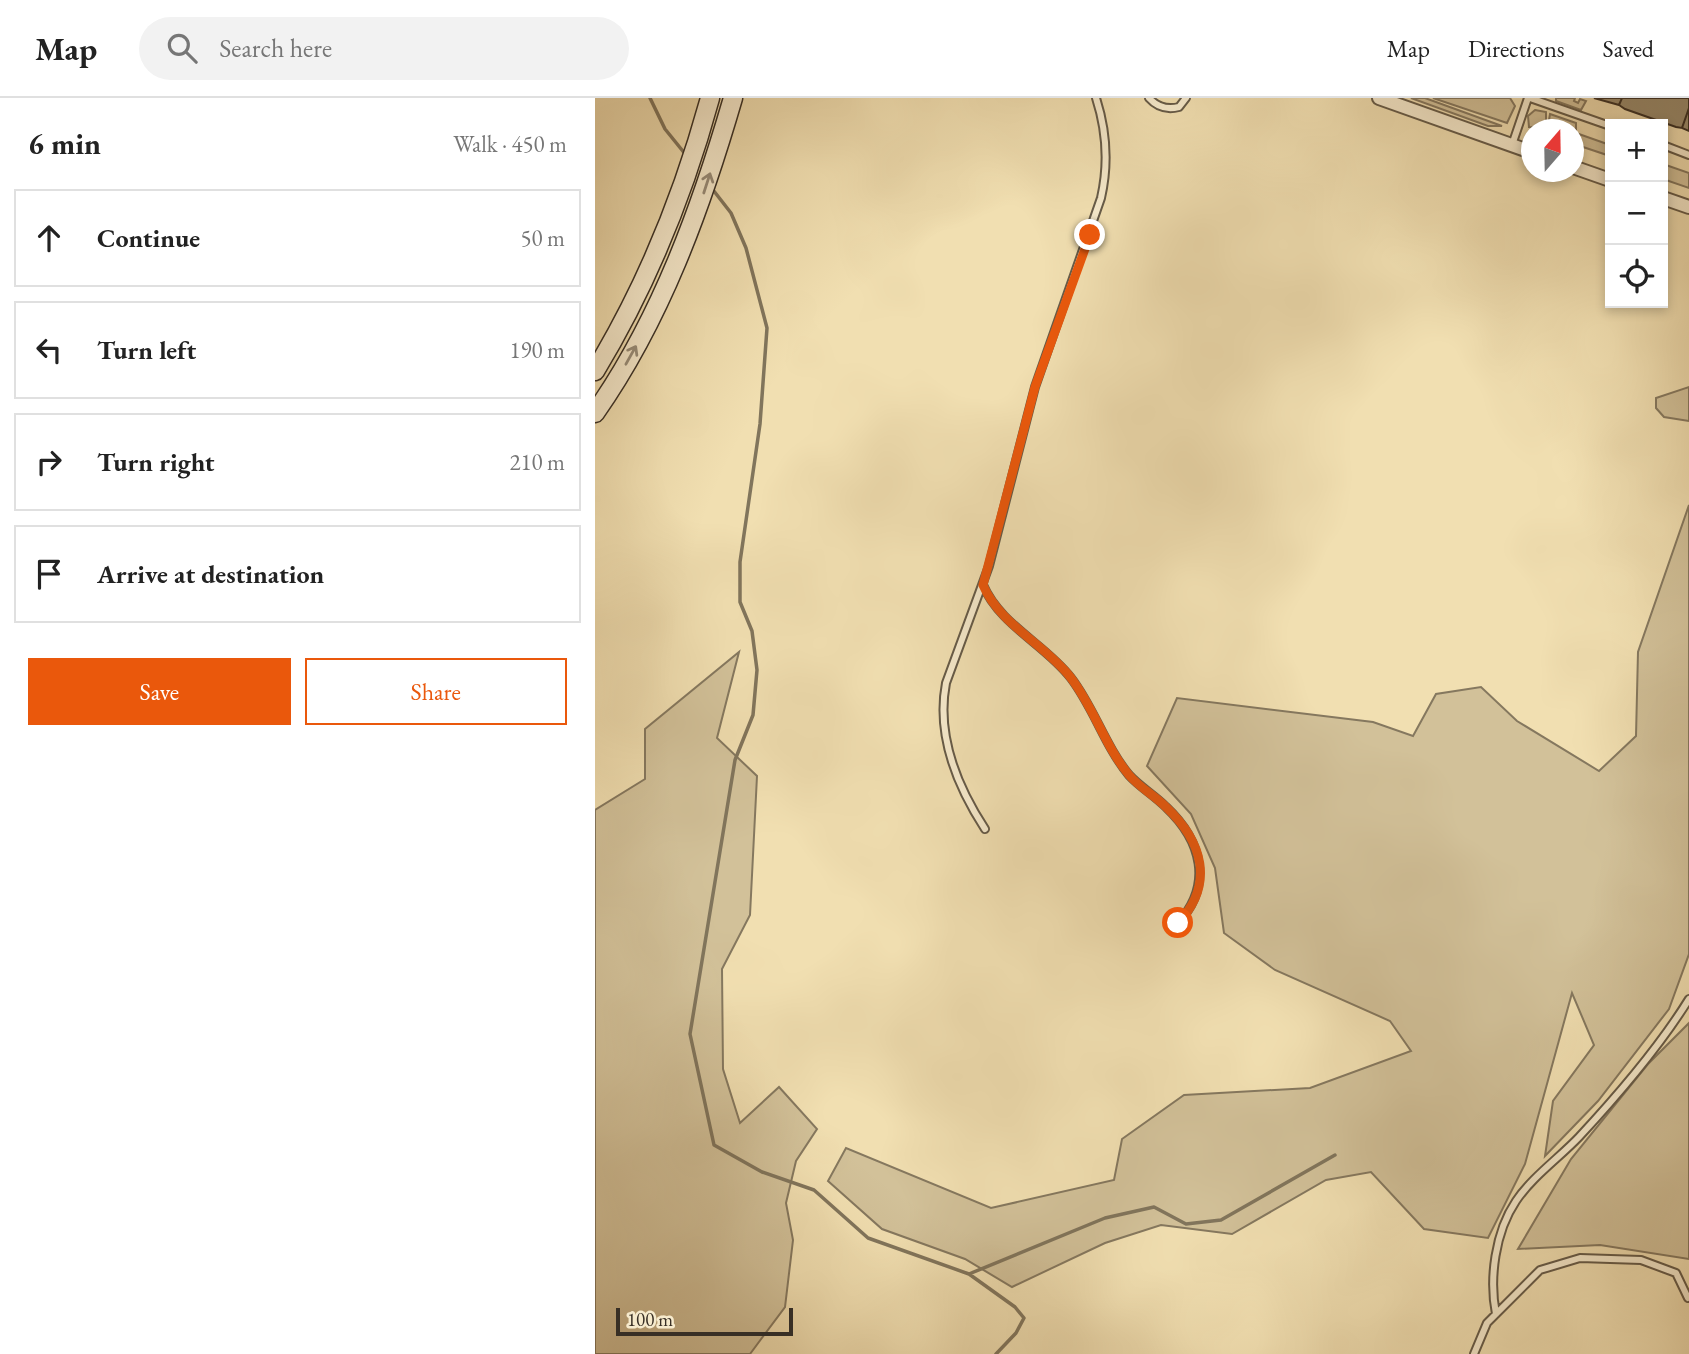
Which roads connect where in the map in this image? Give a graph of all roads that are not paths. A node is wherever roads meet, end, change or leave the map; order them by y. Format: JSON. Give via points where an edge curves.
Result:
{"nodes":[{"id":1,"x":709,"y":98,"type":"edge"},
{"id":2,"x":733,"y":98,"type":"edge"},
{"id":3,"x":1096,"y":98,"type":"edge"},
{"id":4,"x":1149,"y":98,"type":"edge"},
{"id":5,"x":1186,"y":98,"type":"edge"},
{"id":6,"x":1379,"y":98,"type":"edge"},
{"id":7,"x":1529,"y":98,"type":"edge"},
{"id":8,"x":1605,"y":124,"type":"edge"},
{"id":9,"x":1512,"y":145,"type":"junction"},
{"id":10,"x":1668,"y":147,"type":"edge"},
{"id":11,"x":1521,"y":148,"type":"edge"},
{"id":12,"x":1689,"y":155,"type":"edge"},
{"id":13,"x":1584,"y":171,"type":"edge"},
{"id":14,"x":1605,"y":178,"type":"edge"},
{"id":15,"x":1668,"y":200,"type":"edge"},
{"id":16,"x":1689,"y":208,"type":"edge"},
{"id":17,"x":595,"y":371,"type":"edge"},
{"id":18,"x":601,"y":393,"type":"edge"},
{"id":19,"x":595,"y":413,"type":"edge"},
{"id":20,"x":983,"y":585,"type":"junction"},
{"id":21,"x":985,"y":828,"type":"dead end"},
{"id":22,"x":1178,"y":923,"type":"dead end"},
{"id":23,"x":1689,"y":999,"type":"edge"},
{"id":24,"x":1688,"y":1298,"type":"edge"},
{"id":25,"x":1496,"y":1314,"type":"junction"},
{"id":26,"x":1474,"y":1354,"type":"edge"}],
"edges":[{"from":1,"to":17,"type":"main road","via":[[665,226],[636,295]]},
{"from":18,"to":2,"type":"main road","one_way":true,"via":[[653,313],[705,191]]},
{"from":3,"to":20,"type":"lane","via":[[1106,137],[1106,179],[1035,387]]},
{"from":4,"to":5,"type":"lane","via":[[1159,106],[1173,108]]},
{"from":6,"to":9,"type":"street"},
{"from":7,"to":8,"type":"lane"},
{"from":7,"to":9,"type":"lane"},
{"from":9,"to":11,"type":"street"},
{"from":10,"to":12,"type":"lane"},
{"from":13,"to":14,"type":"street"},
{"from":15,"to":16,"type":"street"},
{"from":18,"to":19,"type":"main road"},
{"from":20,"to":21,"type":"lane","via":[[942,703],[954,768],[969,805]]},
{"from":20,"to":22,"type":"lane","via":[[992,603],[1071,678],[1129,775],[1166,806],[1195,847],[1202,873],[1200,886]]},
{"from":23,"to":25,"type":"lane","via":[[1643,1064],[1515,1202],[1495,1260],[1492,1297]]},
{"from":24,"to":25,"type":"lane","via":[[1676,1273],[1641,1260],[1580,1258],[1539,1270]]},
{"from":25,"to":26,"type":"lane"}]}
